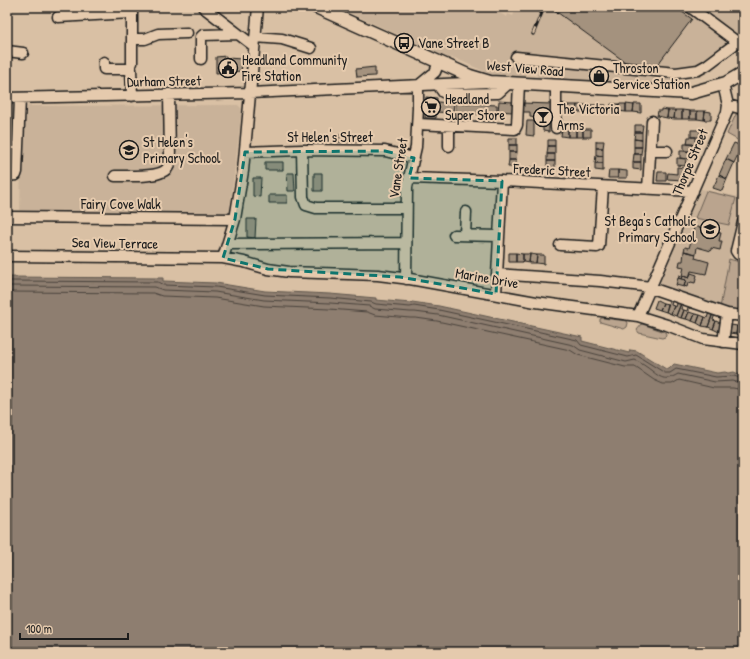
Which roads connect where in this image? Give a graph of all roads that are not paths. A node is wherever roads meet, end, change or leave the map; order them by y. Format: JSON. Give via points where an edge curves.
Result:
{"nodes":[{"id":1,"x":203,"y":7,"type":"edge"},
{"id":2,"x":258,"y":7,"type":"edge"},
{"id":3,"x":316,"y":7,"type":"edge"},
{"id":4,"x":690,"y":7,"type":"edge"},
{"id":5,"x":132,"y":10,"type":"edge"},
{"id":6,"x":58,"y":17,"type":"dead end"},
{"id":7,"x":187,"y":33,"type":"dead end"},
{"id":8,"x":238,"y":34,"type":"junction"},
{"id":9,"x":132,"y":40,"type":"junction"},
{"id":10,"x":740,"y":40,"type":"edge"},
{"id":11,"x":254,"y":42,"type":"junction"},
{"id":12,"x":311,"y":48,"type":"dead end"},
{"id":13,"x":7,"y":51,"type":"edge"},
{"id":14,"x":23,"y":53,"type":"dead end"},
{"id":15,"x":516,"y":57,"type":"dead end"},
{"id":16,"x":201,"y":59,"type":"dead end"},
{"id":17,"x":104,"y":62,"type":"dead end"},
{"id":18,"x":439,"y":62,"type":"junction"},
{"id":19,"x":132,"y":63,"type":"dead end"},
{"id":20,"x":743,"y":73,"type":"edge"},
{"id":21,"x":490,"y":82,"type":"junction"},
{"id":22,"x":514,"y":84,"type":"junction"},
{"id":23,"x":723,"y":84,"type":"junction"},
{"id":24,"x":438,"y":85,"type":"junction"},
{"id":25,"x":418,"y":86,"type":"junction"},
{"id":26,"x":556,"y":86,"type":"junction"},
{"id":27,"x":250,"y":93,"type":"junction"},
{"id":28,"x":169,"y":94,"type":"junction"},
{"id":29,"x":132,"y":96,"type":"junction"},
{"id":30,"x":7,"y":98,"type":"edge"},
{"id":31,"x":20,"y":98,"type":"junction"},
{"id":32,"x":728,"y":105,"type":"junction"},
{"id":33,"x":743,"y":109,"type":"edge"},
{"id":34,"x":652,"y":121,"type":"dead end"},
{"id":35,"x":418,"y":124,"type":"junction"},
{"id":36,"x":449,"y":126,"type":"junction"},
{"id":37,"x":556,"y":128,"type":"dead end"},
{"id":38,"x":449,"y":146,"type":"dead end"},
{"id":39,"x":302,"y":150,"type":"junction"},
{"id":40,"x":650,"y":151,"type":"junction"},
{"id":41,"x":667,"y":151,"type":"dead end"},
{"id":42,"x":245,"y":152,"type":"junction"},
{"id":43,"x":414,"y":158,"type":"junction"},
{"id":44,"x":10,"y":176,"type":"edge"},
{"id":45,"x":115,"y":176,"type":"dead end"},
{"id":46,"x":409,"y":178,"type":"junction"},
{"id":47,"x":502,"y":181,"type":"junction"},
{"id":48,"x":603,"y":187,"type":"junction"},
{"id":49,"x":648,"y":189,"type":"junction"},
{"id":50,"x":694,"y":191,"type":"junction"},
{"id":51,"x":406,"y":208,"type":"junction"},
{"id":52,"x":466,"y":212,"type":"dead end"},
{"id":53,"x":7,"y":217,"type":"edge"},
{"id":54,"x":235,"y":219,"type":"junction"},
{"id":55,"x":742,"y":228,"type":"edge"},
{"id":56,"x":454,"y":235,"type":"dead end"},
{"id":57,"x":465,"y":235,"type":"junction"},
{"id":58,"x":499,"y":236,"type":"junction"},
{"id":59,"x":406,"y":243,"type":"junction"},
{"id":60,"x":228,"y":244,"type":"junction"},
{"id":61,"x":560,"y":245,"type":"dead end"},
{"id":62,"x":740,"y":254,"type":"edge"},
{"id":63,"x":7,"y":256,"type":"edge"},
{"id":64,"x":223,"y":258,"type":"junction"},
{"id":65,"x":497,"y":274,"type":"junction"},
{"id":66,"x":406,"y":278,"type":"junction"},
{"id":67,"x":651,"y":288,"type":"junction"},
{"id":68,"x":496,"y":294,"type":"junction"},
{"id":69,"x":726,"y":314,"type":"junction"},
{"id":70,"x":638,"y":316,"type":"junction"},
{"id":71,"x":743,"y":316,"type":"edge"},
{"id":72,"x":723,"y":342,"type":"junction"},
{"id":73,"x":743,"y":344,"type":"edge"}],
"edges":[{"from":1,"to":8,"type":"street"},
{"from":2,"to":11,"type":"street"},
{"from":3,"to":18,"type":"main road","name":"West View Road"},
{"from":4,"to":10,"type":"street"},
{"from":5,"to":6,"type":"street"},
{"from":5,"to":9,"type":"street"},
{"from":7,"to":9,"type":"street","via":[[158,34]]},
{"from":8,"to":11,"type":"street"},
{"from":8,"to":16,"type":"street","via":[[203,35]]},
{"from":9,"to":19,"type":"street"},
{"from":10,"to":15,"type":"street","via":[[698,70],[676,73]]},
{"from":11,"to":12,"type":"street","via":[[282,39]]},
{"from":11,"to":27,"type":"street"},
{"from":13,"to":14,"type":"street"},
{"from":17,"to":29,"type":"street","via":[[104,69],[131,69]]},
{"from":18,"to":21,"type":"main road","name":"West View Road"},
{"from":18,"to":25,"type":"street","via":[[435,72]]},
{"from":20,"to":23,"type":"main road","name":"West View Road"},
{"from":21,"to":22,"type":"main road","name":"West View Road"},
{"from":21,"to":24,"type":"street","name":"Durham Street"},
{"from":22,"to":24,"type":"street","via":[[498,93],[447,94]]},
{"from":22,"to":26,"type":"main road","name":"West View Road"},
{"from":22,"to":36,"type":"street","via":[[517,125],[515,129]]},
{"from":23,"to":26,"type":"main road","name":"West View Road","via":[[692,93]]},
{"from":23,"to":32,"type":"street"},
{"from":24,"to":25,"type":"street","name":"Durham Street"},
{"from":25,"to":27,"type":"street","name":"Durham Street"},
{"from":25,"to":35,"type":"street","name":"Vane Street"},
{"from":26,"to":37,"type":"street"},
{"from":27,"to":28,"type":"street","name":"Durham Street"},
{"from":27,"to":42,"type":"street"},
{"from":28,"to":29,"type":"street","name":"Durham Street"},
{"from":28,"to":45,"type":"street","via":[[169,167],[164,172],[156,174]]},
{"from":29,"to":31,"type":"street","name":"Durham Street"},
{"from":30,"to":31,"type":"street","name":"Durham Street"},
{"from":31,"to":44,"type":"street","via":[[17,172],[16,175]]},
{"from":32,"to":33,"type":"street"},
{"from":32,"to":50,"type":"street","name":"Thorpe Street"},
{"from":34,"to":40,"type":"street"},
{"from":35,"to":36,"type":"street"},
{"from":35,"to":43,"type":"street","name":"Vane Street"},
{"from":36,"to":38,"type":"street"},
{"from":39,"to":42,"type":"street","name":"St Helen's Street"},
{"from":39,"to":43,"type":"street","name":"St Helen's Street","via":[[385,151]]},
{"from":39,"to":51,"type":"street","via":[[303,197],[306,205],[316,208]]},
{"from":40,"to":41,"type":"street"},
{"from":40,"to":49,"type":"street"},
{"from":42,"to":54,"type":"street"},
{"from":43,"to":46,"type":"street","name":"Vane Street"},
{"from":46,"to":47,"type":"street","name":"Frederic Street"},
{"from":46,"to":51,"type":"street","name":"Vane Street"},
{"from":47,"to":48,"type":"street","name":"Frederic Street"},
{"from":47,"to":58,"type":"street"},
{"from":48,"to":49,"type":"street","name":"Frederic Street"},
{"from":48,"to":61,"type":"street","via":[[600,246]]},
{"from":49,"to":50,"type":"street","name":"Frederic Street"},
{"from":50,"to":67,"type":"street","name":"Thorpe Street"},
{"from":51,"to":59,"type":"street","name":"Vane Street"},
{"from":52,"to":57,"type":"street"},
{"from":53,"to":54,"type":"street","name":"Fairy Cove Walk"},
{"from":54,"to":60,"type":"street"},
{"from":55,"to":62,"type":"street","via":[[736,251]]},
{"from":56,"to":57,"type":"street"},
{"from":57,"to":58,"type":"street"},
{"from":58,"to":65,"type":"street"},
{"from":59,"to":60,"type":"street"},
{"from":59,"to":66,"type":"street","name":"Vane Street"},
{"from":60,"to":64,"type":"street"},
{"from":63,"to":64,"type":"street","name":"Sea View Terrace"},
{"from":64,"to":66,"type":"street","name":"Marine Drive","via":[[289,272]]},
{"from":65,"to":67,"type":"street"},
{"from":65,"to":68,"type":"street"},
{"from":66,"to":68,"type":"street","name":"Marine Drive"},
{"from":67,"to":69,"type":"street"},
{"from":67,"to":70,"type":"street","name":"Thorpe Street"},
{"from":68,"to":70,"type":"street","name":"Marine Drive"},
{"from":69,"to":71,"type":"street"},
{"from":69,"to":72,"type":"street"},
{"from":70,"to":72,"type":"street","name":"Marine Drive","via":[[703,338]]},
{"from":72,"to":73,"type":"street","name":"Marine Drive"}]}
